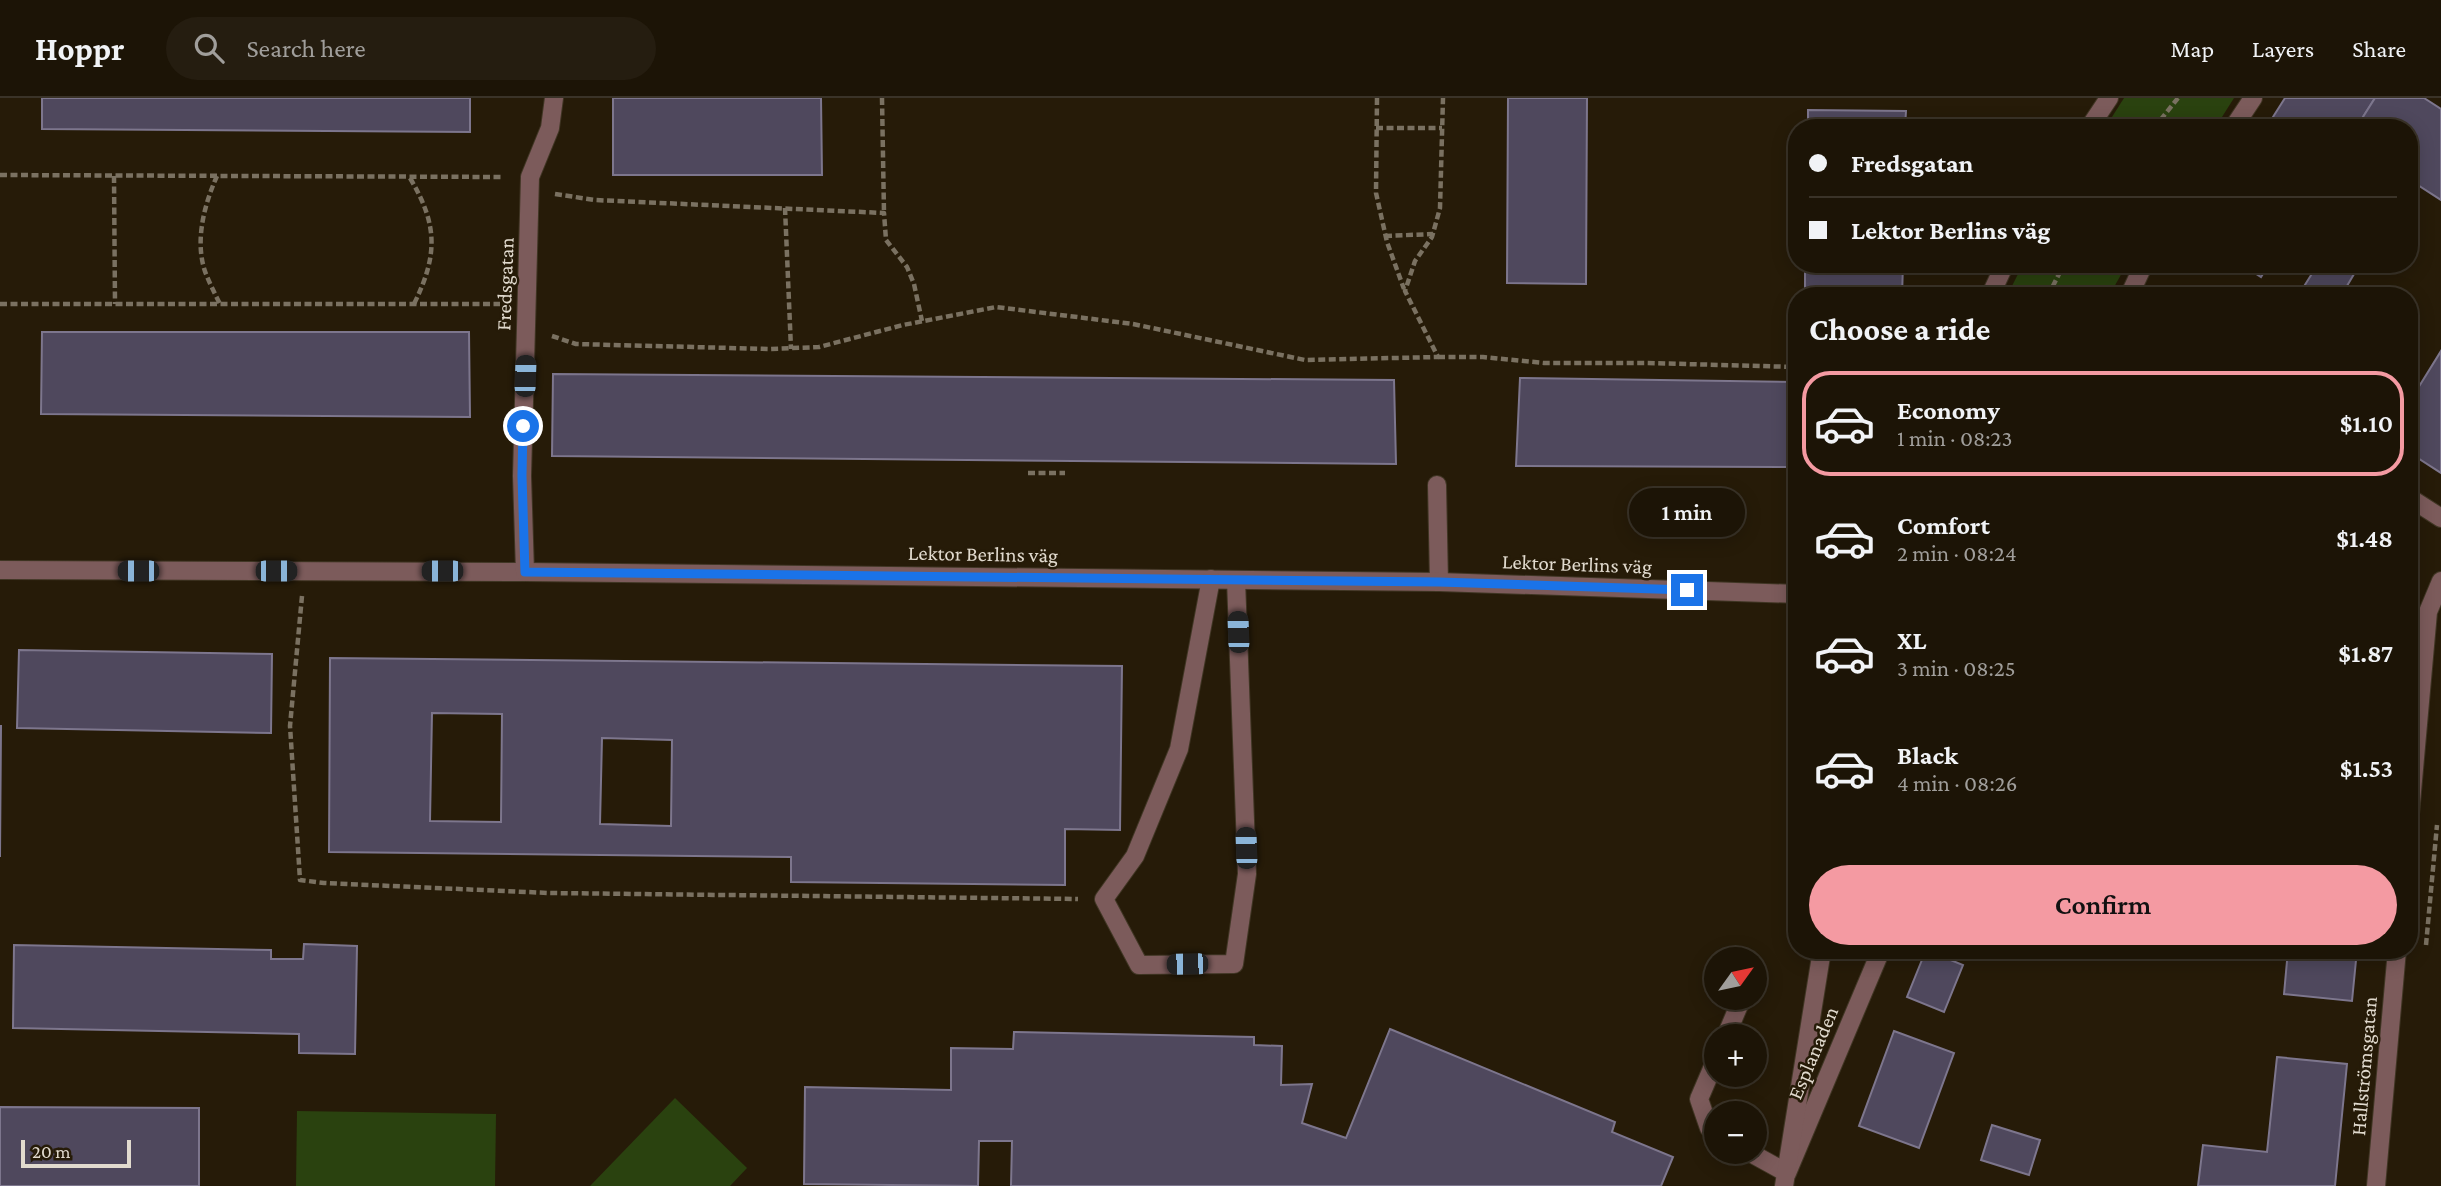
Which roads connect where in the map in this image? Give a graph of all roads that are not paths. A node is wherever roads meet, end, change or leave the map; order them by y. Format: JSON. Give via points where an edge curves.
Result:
{"nodes":[{"id":1,"x":554,"y":98,"type":"edge"},
{"id":2,"x":2109,"y":98,"type":"edge"},
{"id":3,"x":2253,"y":98,"type":"edge"},
{"id":4,"x":2095,"y":119,"type":"edge"},
{"id":5,"x":2239,"y":119,"type":"edge"},
{"id":6,"x":1437,"y":485,"type":"dead end"},
{"id":7,"x":2418,"y":503,"type":"edge"},
{"id":8,"x":2441,"y":518,"type":"edge"},
{"id":9,"x":0,"y":570,"type":"edge"},
{"id":10,"x":525,"y":572,"type":"junction"},
{"id":11,"x":1211,"y":579,"type":"junction"},
{"id":12,"x":1236,"y":580,"type":"junction"},
{"id":13,"x":2441,"y":581,"type":"edge"},
{"id":14,"x":1439,"y":582,"type":"junction"},
{"id":15,"x":1788,"y":594,"type":"edge"},
{"id":16,"x":2418,"y":724,"type":"edge"},
{"id":17,"x":1821,"y":959,"type":"edge"},
{"id":18,"x":1877,"y":959,"type":"edge"},
{"id":19,"x":2396,"y":959,"type":"edge"},
{"id":20,"x":1704,"y":1087,"type":"edge"},
{"id":21,"x":1704,"y":1114,"type":"edge"},
{"id":22,"x":1764,"y":1164,"type":"edge"},
{"id":23,"x":1785,"y":1181,"type":"edge"},
{"id":24,"x":2376,"y":1186,"type":"edge"}],
"edges":[{"from":1,"to":10,"type":"street","name":"Fredsgatan","via":[[550,128],[530,184],[522,476]]},
{"from":2,"to":4,"type":"street"},
{"from":3,"to":5,"type":"street"},
{"from":6,"to":14,"type":"street"},
{"from":7,"to":8,"type":"street"},
{"from":9,"to":10,"type":"street","name":"Lektor Berlins väg"},
{"from":10,"to":11,"type":"street","name":"Lektor Berlins väg"},
{"from":11,"to":12,"type":"street","name":"Lektor Berlins väg"},
{"from":11,"to":12,"type":"street","via":[[1179,749],[1135,856],[1104,899],[1139,965],[1234,964],[1247,874]]},
{"from":12,"to":14,"type":"street","name":"Lektor Berlins väg"},
{"from":13,"to":16,"type":"street","via":[[2428,612]]},
{"from":14,"to":15,"type":"street","name":"Lektor Berlins väg"},
{"from":17,"to":23,"type":"street","name":"Esplanaden"},
{"from":18,"to":23,"type":"street","name":"Esplanaden"},
{"from":19,"to":24,"type":"street","name":"Hallströmsgatan"},
{"from":20,"to":21,"type":"street","via":[[1699,1099]]},
{"from":22,"to":23,"type":"street"}]}
